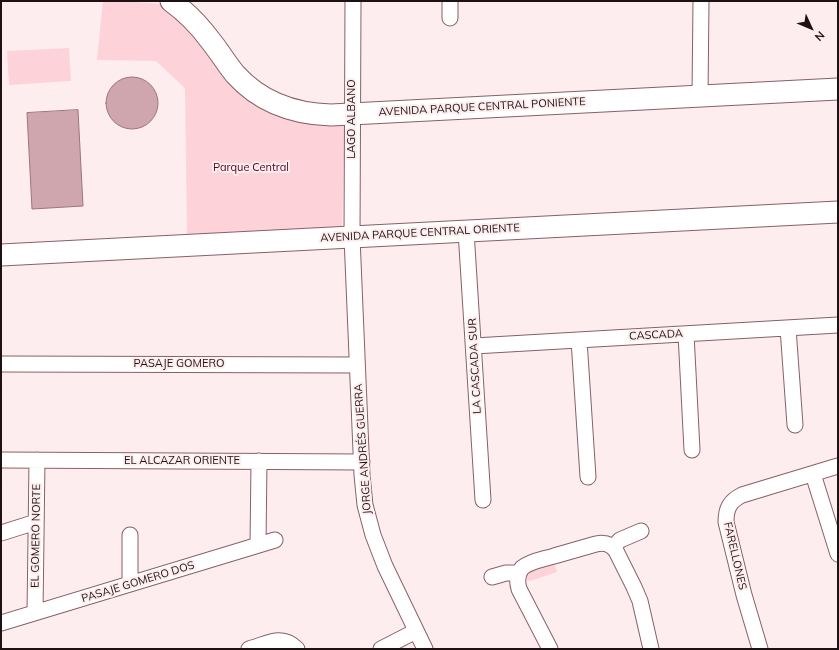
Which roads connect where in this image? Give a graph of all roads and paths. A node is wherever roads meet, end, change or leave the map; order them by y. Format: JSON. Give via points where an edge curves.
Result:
{"nodes":[{"id":1,"x":171,"y":1,"type":"edge"},
{"id":2,"x":353,"y":1,"type":"edge"},
{"id":3,"x":450,"y":1,"type":"edge"},
{"id":4,"x":701,"y":1,"type":"edge"},
{"id":5,"x":450,"y":18,"type":"dead end"},
{"id":6,"x":838,"y":88,"type":"edge"},
{"id":7,"x":700,"y":96,"type":"junction"},
{"id":8,"x":352,"y":113,"type":"junction"},
{"id":9,"x":838,"y":212,"type":"edge"},
{"id":10,"x":466,"y":231,"type":"junction"},
{"id":11,"x":352,"y":237,"type":"junction"},
{"id":12,"x":1,"y":255,"type":"edge"},
{"id":13,"x":838,"y":325,"type":"edge"},
{"id":14,"x":788,"y":328,"type":"junction"},
{"id":15,"x":686,"y":334,"type":"junction"},
{"id":16,"x":579,"y":340,"type":"junction"},
{"id":17,"x":474,"y":346,"type":"junction"},
{"id":18,"x":1,"y":364,"type":"edge"},
{"id":19,"x":358,"y":365,"type":"junction"},
{"id":20,"x":795,"y":425,"type":"dead end"},
{"id":21,"x":692,"y":450,"type":"dead end"},
{"id":22,"x":1,"y":460,"type":"edge"},
{"id":23,"x":37,"y":460,"type":"junction"},
{"id":24,"x":259,"y":461,"type":"junction"},
{"id":25,"x":362,"y":462,"type":"junction"},
{"id":26,"x":838,"y":466,"type":"edge"},
{"id":27,"x":813,"y":474,"type":"junction"},
{"id":28,"x":588,"y":478,"type":"dead end"},
{"id":29,"x":482,"y":500,"type":"dead end"},
{"id":30,"x":36,"y":522,"type":"junction"},
{"id":31,"x":642,"y":531,"type":"dead end"},
{"id":32,"x":1,"y":533,"type":"edge"},
{"id":33,"x":130,"y":535,"type":"dead end"},
{"id":34,"x":275,"y":540,"type":"dead end"},
{"id":35,"x":258,"y":545,"type":"junction"},
{"id":36,"x":613,"y":547,"type":"junction"},
{"id":37,"x":838,"y":554,"type":"edge"},
{"id":38,"x":519,"y":573,"type":"junction"},
{"id":39,"x":492,"y":577,"type":"dead end"},
{"id":40,"x":130,"y":584,"type":"junction"},
{"id":41,"x":35,"y":613,"type":"junction"},
{"id":42,"x":1,"y":623,"type":"edge"},
{"id":43,"x":416,"y":632,"type":"junction"},
{"id":44,"x":252,"y":649,"type":"edge"},
{"id":45,"x":297,"y":649,"type":"edge"},
{"id":46,"x":381,"y":649,"type":"edge"},
{"id":47,"x":425,"y":649,"type":"edge"},
{"id":48,"x":550,"y":649,"type":"edge"},
{"id":49,"x":652,"y":649,"type":"edge"},
{"id":50,"x":760,"y":649,"type":"edge"}],
"edges":[{"from":1,"to":8,"type":"street","name":"AVENIDA PARQUE CENTRAL PONIENTE","via":[[202,30],[235,74],[257,93],[297,111],[330,115]]},
{"from":2,"to":8,"type":"street","name":"LAGO ALBANO"},
{"from":3,"to":5,"type":"street"},
{"from":4,"to":7,"type":"street"},
{"from":6,"to":7,"type":"street","name":"AVENIDA PARQUE CENTRAL PONIENTE"},
{"from":7,"to":8,"type":"street","name":"AVENIDA PARQUE CENTRAL PONIENTE"},
{"from":8,"to":11,"type":"street","name":"LAGO ALBANO"},
{"from":9,"to":10,"type":"street","name":"AVENIDA PARQUE CENTRAL ORIENTE"},
{"from":10,"to":11,"type":"street","name":"AVENIDA PARQUE CENTRAL ORIENTE"},
{"from":10,"to":17,"type":"street","name":"LA CASCADA SUR"},
{"from":11,"to":12,"type":"street","name":"AVENIDA PARQUE CENTRAL ORIENTE"},
{"from":11,"to":19,"type":"street","name":"JORGE ANDRÉS GUERRA"},
{"from":13,"to":14,"type":"street","name":"CASCADA"},
{"from":14,"to":15,"type":"street","name":"CASCADA"},
{"from":14,"to":20,"type":"street"},
{"from":15,"to":16,"type":"street","name":"CASCADA"},
{"from":15,"to":21,"type":"street"},
{"from":16,"to":17,"type":"street","name":"CASCADA"},
{"from":16,"to":28,"type":"street"},
{"from":17,"to":29,"type":"street","name":"LA CASCADA SUR"},
{"from":18,"to":19,"type":"street","name":"PASAJE GOMERO"},
{"from":19,"to":25,"type":"street","name":"JORGE ANDRÉS GUERRA"},
{"from":22,"to":23,"type":"street","name":"EL ALCAZAR ORIENTE"},
{"from":23,"to":24,"type":"street","name":"EL ALCAZAR ORIENTE"},
{"from":23,"to":30,"type":"street","name":"EL GOMERO NORTE"},
{"from":24,"to":25,"type":"street","name":"EL ALCAZAR ORIENTE"},
{"from":24,"to":35,"type":"street"},
{"from":25,"to":43,"type":"street","name":"JORGE ANDRÉS GUERRA","via":[[365,505],[371,529]]},
{"from":26,"to":27,"type":"street","name":"FARELLONES"},
{"from":27,"to":37,"type":"street"},
{"from":27,"to":50,"type":"street","name":"FARELLONES","via":[[742,495],[728,508],[726,522]]},
{"from":30,"to":32,"type":"street"},
{"from":30,"to":41,"type":"street","name":"EL GOMERO NORTE"},
{"from":31,"to":36,"type":"street","via":[[620,540]]},
{"from":33,"to":40,"type":"street"},
{"from":34,"to":35,"type":"street","name":"PASAJE GOMERO DOS"},
{"from":35,"to":40,"type":"street","name":"PASAJE GOMERO DOS"},
{"from":36,"to":38,"type":"street","via":[[604,543],[596,544],[532,563]]},
{"from":36,"to":49,"type":"street","via":[[640,601]]},
{"from":38,"to":39,"type":"street"},
{"from":38,"to":48,"type":"street","via":[[519,589]]},
{"from":40,"to":41,"type":"street","name":"PASAJE GOMERO DOS"},
{"from":41,"to":42,"type":"street","name":"PASAJE GOMERO DOS"},
{"from":43,"to":46,"type":"street"},
{"from":43,"to":47,"type":"street","name":"JORGE ANDRÉS GUERRA"},
{"from":44,"to":45,"type":"street","via":[[281,640],[291,643]]}]}
